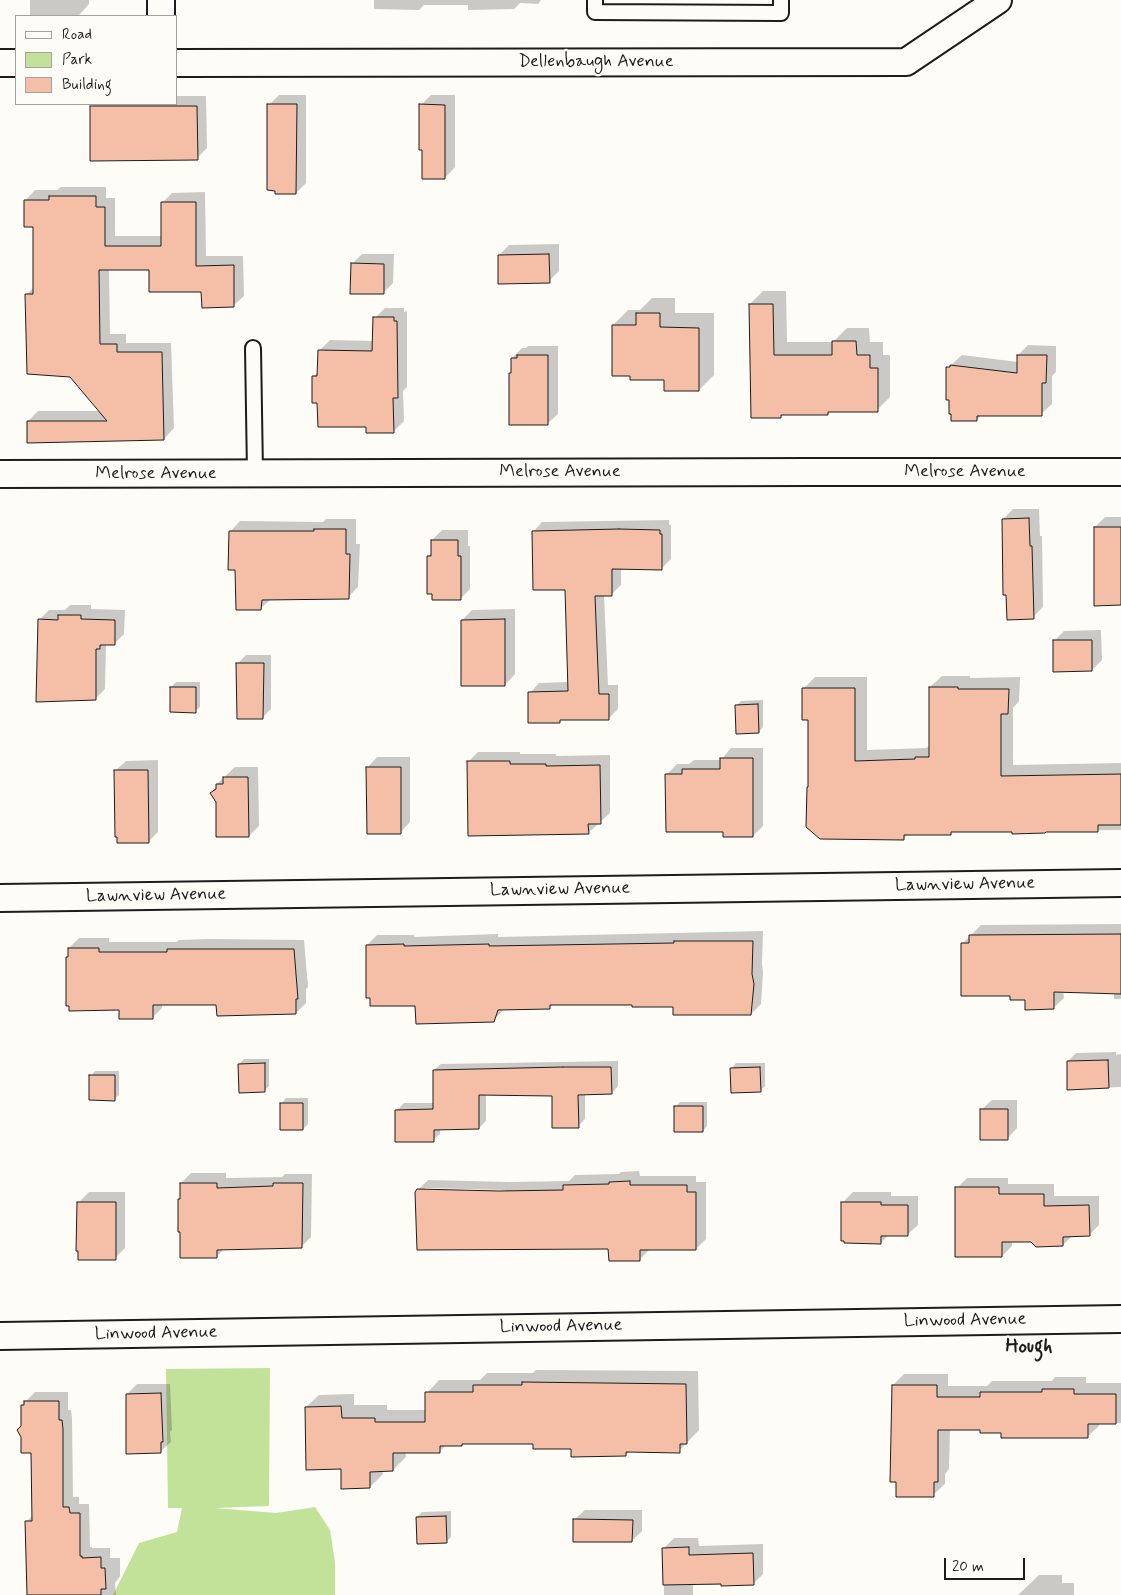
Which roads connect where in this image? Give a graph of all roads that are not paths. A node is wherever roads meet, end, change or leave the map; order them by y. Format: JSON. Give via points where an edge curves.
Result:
{"nodes":[{"id":1,"x":161,"y":0,"type":"edge"},
{"id":2,"x":595,"y":0,"type":"edge"},
{"id":3,"x":781,"y":0,"type":"edge"},
{"id":4,"x":998,"y":0,"type":"edge"},
{"id":5,"x":161,"y":15,"type":"edge"},
{"id":6,"x":0,"y":62,"type":"edge"},
{"id":7,"x":15,"y":62,"type":"edge"},
{"id":8,"x":178,"y":62,"type":"edge"},
{"id":9,"x":254,"y":348,"type":"dead end"},
{"id":10,"x":1121,"y":472,"type":"edge"},
{"id":11,"x":255,"y":473,"type":"junction"},
{"id":12,"x":0,"y":474,"type":"edge"},
{"id":13,"x":1121,"y":883,"type":"edge"},
{"id":14,"x":0,"y":898,"type":"edge"},
{"id":15,"x":1121,"y":1319,"type":"edge"},
{"id":16,"x":0,"y":1336,"type":"edge"}],
"edges":[{"from":1,"to":5,"type":"street"},
{"from":2,"to":3,"type":"lane","via":[[595,12],[781,13]]},
{"from":4,"to":8,"type":"street","name":"Dellenbaugh Avenue","via":[[906,62]]},
{"from":6,"to":7,"type":"street"},
{"from":9,"to":11,"type":"lane"},
{"from":10,"to":11,"type":"street","name":"Melrose Avenue"},
{"from":11,"to":12,"type":"street","name":"Melrose Avenue"},
{"from":13,"to":14,"type":"street","name":"Lawnview Avenue"},
{"from":15,"to":16,"type":"street","name":"Linwood Avenue"}]}
